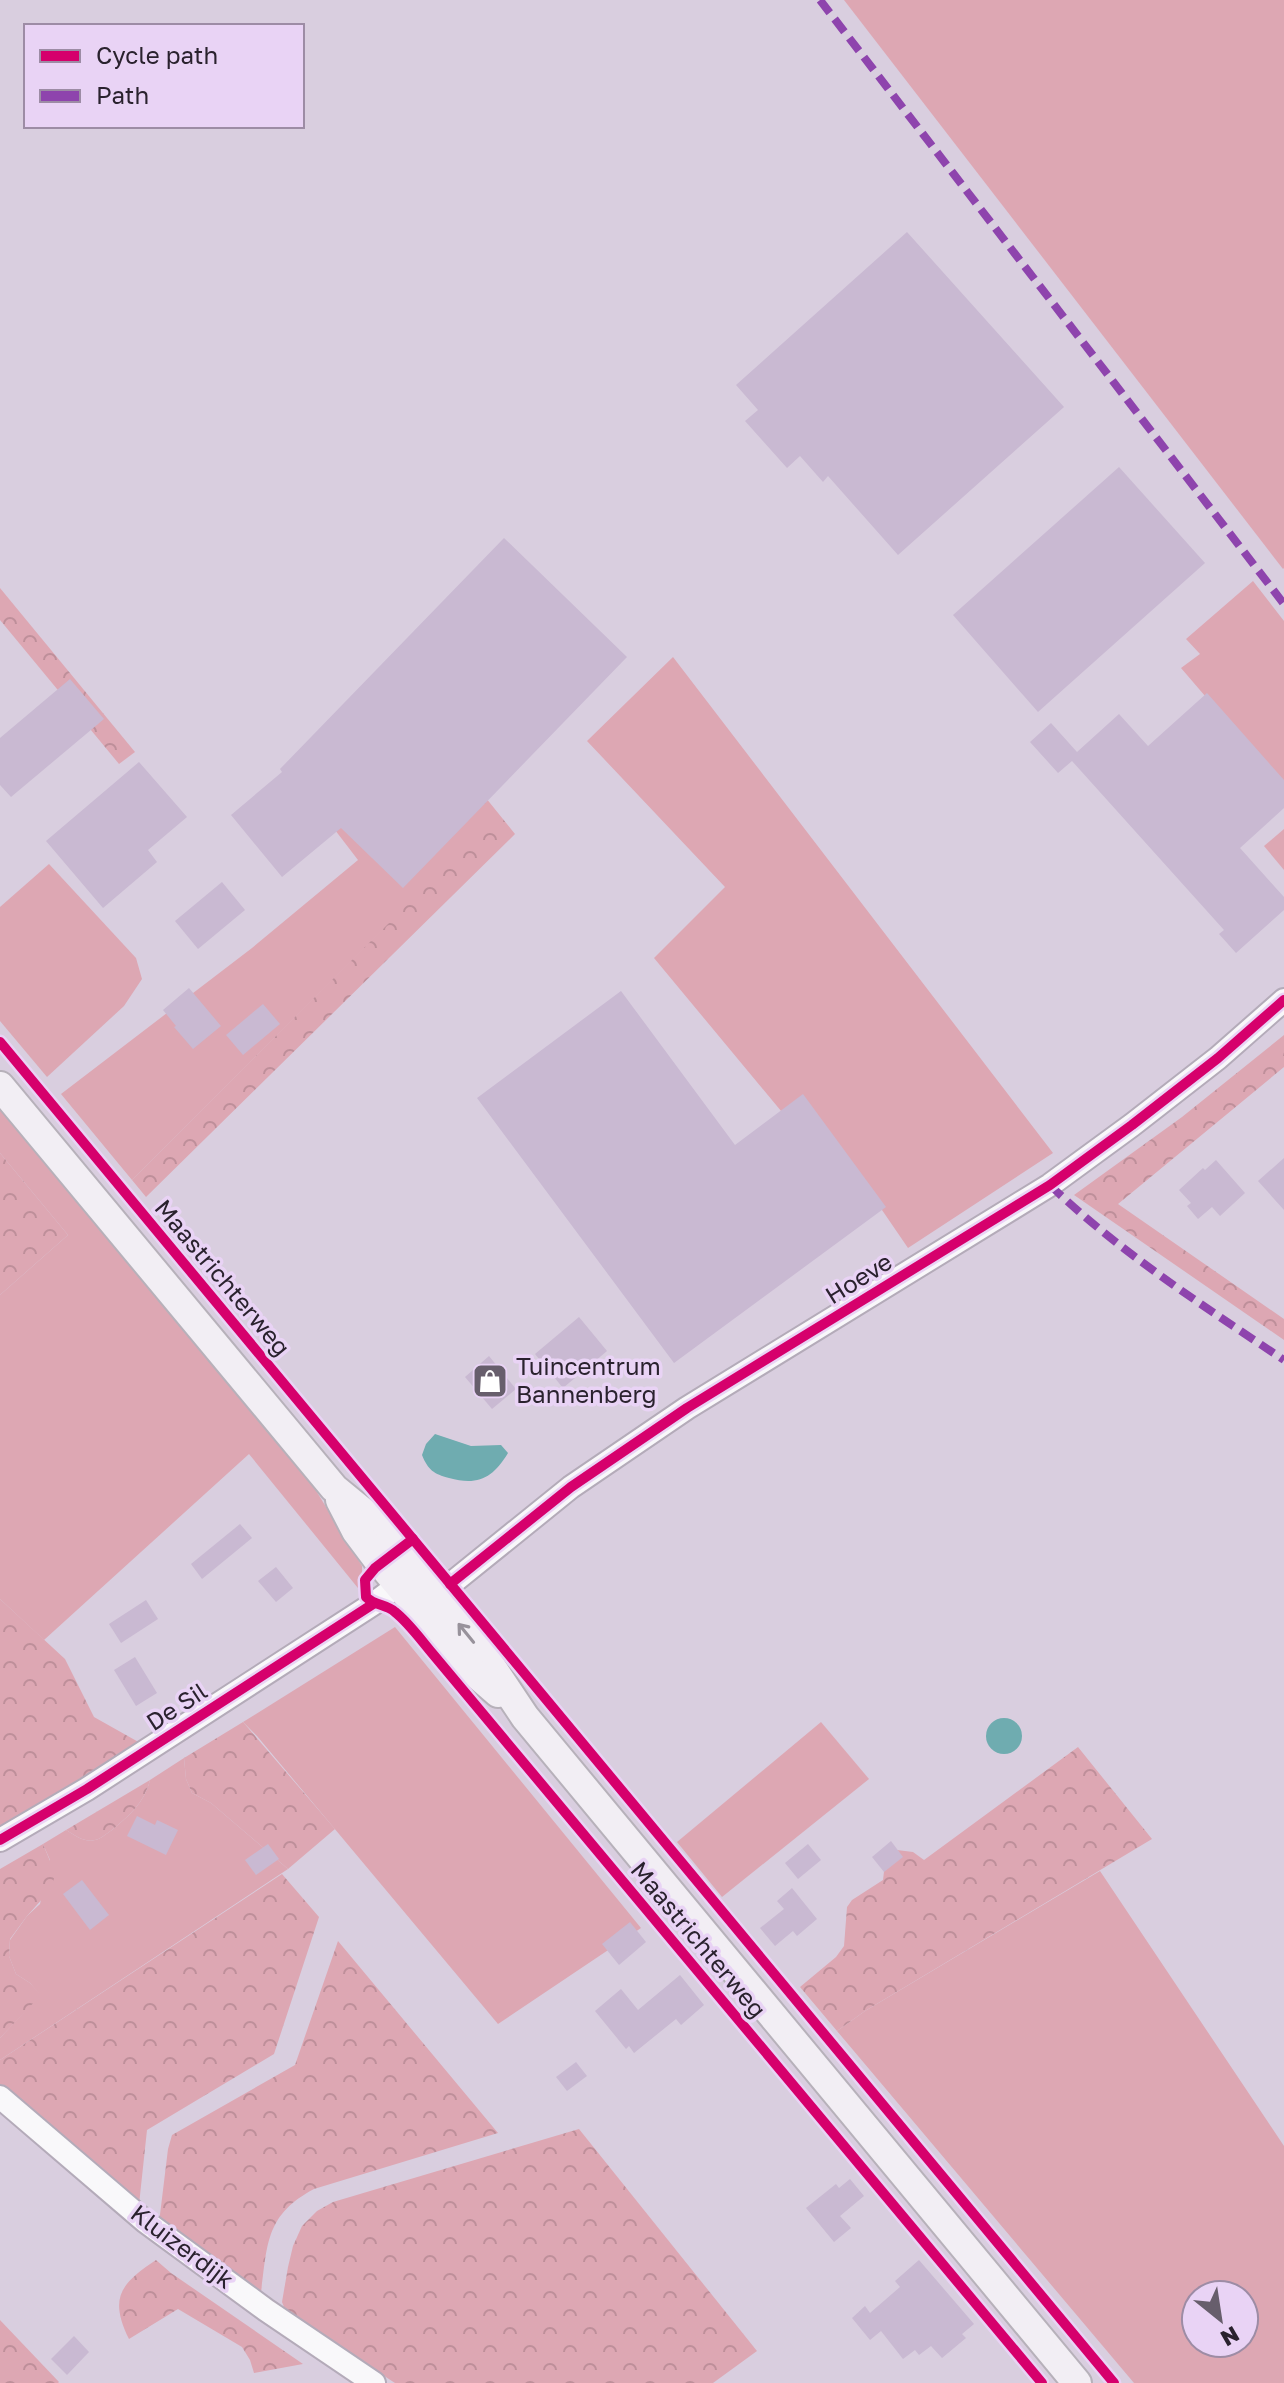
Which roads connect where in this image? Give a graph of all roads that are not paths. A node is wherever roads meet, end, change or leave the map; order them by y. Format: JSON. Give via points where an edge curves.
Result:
{"nodes":[{"id":1,"x":1284,"y":1000,"type":"edge"},
{"id":2,"x":0,"y":1086,"type":"edge"},
{"id":3,"x":407,"y":1578,"type":"junction"},
{"id":4,"x":435,"y":1596,"type":"junction"},
{"id":5,"x":0,"y":1840,"type":"edge"},
{"id":6,"x":0,"y":2097,"type":"edge"},
{"id":7,"x":374,"y":2383,"type":"edge"},
{"id":8,"x":1077,"y":2383,"type":"edge"}],
"edges":[{"from":1,"to":4,"type":"street","name":"Hoeve","via":[[1206,1067],[1050,1185],[687,1408],[571,1487]]},
{"from":2,"to":3,"type":"main road","name":"Maastrichterweg","via":[[334,1488],[356,1531]]},
{"from":3,"to":4,"type":"main road","name":"Maastrichterweg"},
{"from":3,"to":5,"type":"street","name":"De Sil"},
{"from":4,"to":8,"type":"main road","name":"Maastrichterweg","via":[[525,1717]]},
{"from":6,"to":7,"type":"street","name":"Kluizerdijk","via":[[146,2222]]}]}
